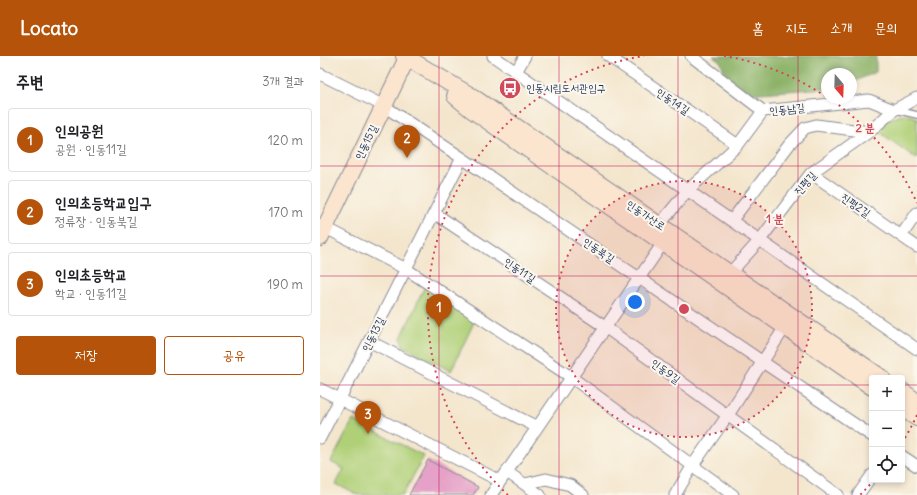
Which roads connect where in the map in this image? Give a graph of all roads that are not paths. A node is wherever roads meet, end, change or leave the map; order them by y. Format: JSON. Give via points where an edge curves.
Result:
{"nodes":[{"id":1,"x":406,"y":56,"type":"edge"},
{"id":2,"x":493,"y":56,"type":"edge"},
{"id":3,"x":525,"y":56,"type":"edge"},
{"id":4,"x":608,"y":56,"type":"edge"},
{"id":5,"x":691,"y":56,"type":"edge"},
{"id":6,"x":516,"y":72,"type":"junction"},
{"id":7,"x":320,"y":74,"type":"edge"},
{"id":8,"x":917,"y":98,"type":"edge"},
{"id":9,"x":384,"y":106,"type":"junction"},
{"id":10,"x":894,"y":110,"type":"junction"},
{"id":11,"x":763,"y":111,"type":"junction"},
{"id":12,"x":917,"y":115,"type":"edge"},
{"id":13,"x":869,"y":132,"type":"junction"},
{"id":14,"x":738,"y":145,"type":"junction"},
{"id":15,"x":462,"y":158,"type":"junction"},
{"id":16,"x":811,"y":174,"type":"junction"},
{"id":17,"x":688,"y":190,"type":"junction"},
{"id":18,"x":434,"y":213,"type":"junction"},
{"id":19,"x":917,"y":213,"type":"edge"},
{"id":20,"x":732,"y":220,"type":"junction"},
{"id":21,"x":660,"y":224,"type":"junction"},
{"id":22,"x":322,"y":230,"type":"edge"},
{"id":23,"x":901,"y":236,"type":"junction"},
{"id":24,"x":760,"y":240,"type":"junction"},
{"id":25,"x":663,"y":243,"type":"junction"},
{"id":26,"x":917,"y":247,"type":"edge"},
{"id":27,"x":406,"y":269,"type":"junction"},
{"id":28,"x":730,"y":273,"type":"junction"},
{"id":29,"x":638,"y":277,"type":"junction"},
{"id":30,"x":605,"y":327,"type":"junction"},
{"id":31,"x":785,"y":327,"type":"junction"},
{"id":32,"x":369,"y":341,"type":"junction"},
{"id":33,"x":917,"y":349,"type":"edge"},
{"id":34,"x":763,"y":361,"type":"junction"},
{"id":35,"x":878,"y":375,"type":"edge"},
{"id":36,"x":571,"y":377,"type":"junction"},
{"id":37,"x":869,"y":385,"type":"edge"},
{"id":38,"x":320,"y":389,"type":"edge"},
{"id":39,"x":905,"y":393,"type":"edge"},
{"id":40,"x":340,"y":399,"type":"junction"},
{"id":41,"x":917,"y":402,"type":"edge"},
{"id":42,"x":905,"y":410,"type":"edge"},
{"id":43,"x":728,"y":415,"type":"junction"},
{"id":44,"x":917,"y":418,"type":"edge"},
{"id":45,"x":537,"y":427,"type":"junction"},
{"id":46,"x":869,"y":434,"type":"edge"},
{"id":47,"x":320,"y":438,"type":"edge"},
{"id":48,"x":905,"y":458,"type":"edge"},
{"id":49,"x":693,"y":465,"type":"junction"},
{"id":50,"x":917,"y":466,"type":"edge"},
{"id":51,"x":507,"y":472,"type":"junction"},
{"id":52,"x":869,"y":479,"type":"edge"},
{"id":53,"x":500,"y":481,"type":"junction"},
{"id":54,"x":526,"y":484,"type":"junction"},
{"id":55,"x":492,"y":494,"type":"edge"},
{"id":56,"x":540,"y":495,"type":"edge"},
{"id":57,"x":583,"y":495,"type":"edge"},
{"id":58,"x":675,"y":495,"type":"edge"},
{"id":59,"x":734,"y":495,"type":"edge"},
{"id":60,"x":838,"y":495,"type":"edge"},
{"id":61,"x":858,"y":495,"type":"edge"}],
"edges":[{"from":1,"to":9,"type":"main road","name":"인동15길"},
{"from":1,"to":21,"type":"main road","name":"인동가산로","via":[[473,97]]},
{"from":1,"to":25,"type":"main road","name":"인동가산로","via":[[472,110]]},
{"from":2,"to":6,"type":"street"},
{"from":3,"to":6,"type":"street"},
{"from":4,"to":14,"type":"street","name":"인동14길"},
{"from":5,"to":11,"type":"street"},
{"from":6,"to":17,"type":"street"},
{"from":7,"to":9,"type":"street","name":"인동북길"},
{"from":8,"to":10,"type":"street","name":"진평길"},
{"from":9,"to":15,"type":"street","name":"인동북길"},
{"from":9,"to":22,"type":"main road","name":"인동15길"},
{"from":10,"to":11,"type":"street","name":"인동남길","via":[[869,100]]},
{"from":10,"to":12,"type":"lane"},
{"from":10,"to":13,"type":"street","name":"진평길"},
{"from":11,"to":14,"type":"street","name":"인동남길"},
{"from":13,"to":16,"type":"street","name":"진평길"},
{"from":13,"to":20,"type":"street","name":"인동남길","via":[[816,125],[805,128]]},
{"from":14,"to":17,"type":"street","name":"인동남길"},
{"from":15,"to":18,"type":"street","name":"인동13길"},
{"from":15,"to":29,"type":"street","name":"인동북길"},
{"from":16,"to":23,"type":"street","name":"진평2길"},
{"from":16,"to":24,"type":"street","name":"진평길"},
{"from":17,"to":20,"type":"street"},
{"from":17,"to":21,"type":"street","name":"인동남길"},
{"from":18,"to":27,"type":"street","name":"인동13길"},
{"from":18,"to":30,"type":"street","name":"인동11길"},
{"from":19,"to":23,"type":"street"},
{"from":20,"to":24,"type":"street"},
{"from":21,"to":28,"type":"main road","name":"인동가산로"},
{"from":22,"to":27,"type":"street"},
{"from":23,"to":26,"type":"street","name":"진평2길"},
{"from":24,"to":28,"type":"street","name":"진평길"},
{"from":24,"to":33,"type":"street"},
{"from":25,"to":29,"type":"street"},
{"from":25,"to":31,"type":"main road","name":"인동가산로"},
{"from":27,"to":32,"type":"street","name":"인동13길"},
{"from":27,"to":36,"type":"street"},
{"from":28,"to":35,"type":"main road","name":"인동가산로"},
{"from":29,"to":30,"type":"street"},
{"from":29,"to":34,"type":"street","name":"인동북길"},
{"from":30,"to":36,"type":"street"},
{"from":30,"to":43,"type":"street","name":"인동9길"},
{"from":31,"to":34,"type":"street"},
{"from":31,"to":37,"type":"main road","name":"인동가산로"},
{"from":32,"to":40,"type":"street","name":"인동13길"},
{"from":32,"to":45,"type":"street"},
{"from":34,"to":43,"type":"street"},
{"from":34,"to":46,"type":"street","name":"인동북길"},
{"from":36,"to":45,"type":"street"},
{"from":36,"to":49,"type":"street"},
{"from":38,"to":40,"type":"street"},
{"from":39,"to":41,"type":"main road"},
{"from":40,"to":47,"type":"street","name":"인동13길"},
{"from":40,"to":53,"type":"street"},
{"from":42,"to":44,"type":"main road"},
{"from":43,"to":49,"type":"street"},
{"from":43,"to":60,"type":"street","name":"인동9길"},
{"from":45,"to":51,"type":"street"},
{"from":48,"to":50,"type":"street"},
{"from":49,"to":58,"type":"street"},
{"from":49,"to":59,"type":"street"},
{"from":51,"to":53,"type":"street"},
{"from":51,"to":54,"type":"street"},
{"from":52,"to":61,"type":"street"},
{"from":53,"to":55,"type":"street"},
{"from":54,"to":56,"type":"street"},
{"from":54,"to":57,"type":"street","via":[[546,479],[570,485]]}]}
